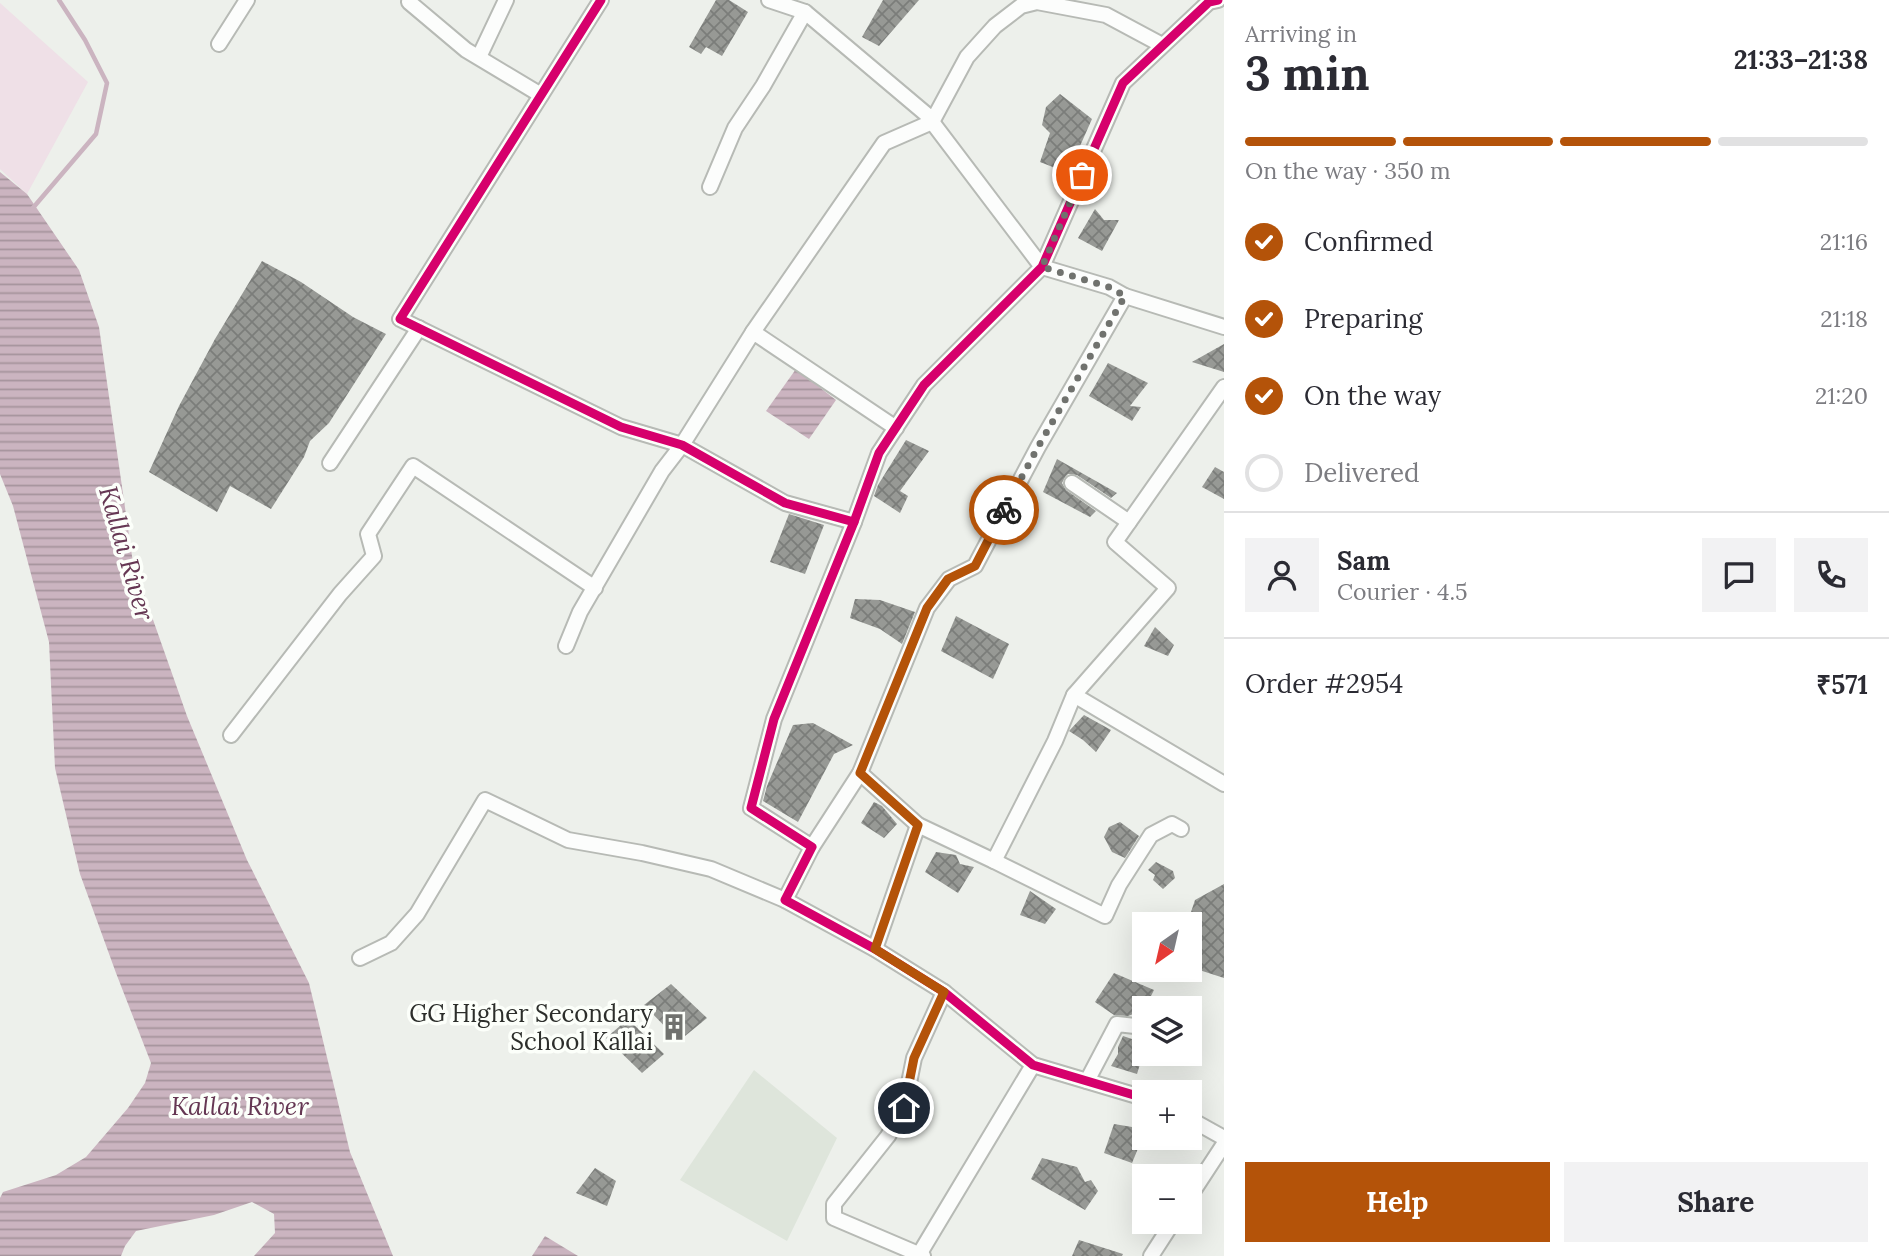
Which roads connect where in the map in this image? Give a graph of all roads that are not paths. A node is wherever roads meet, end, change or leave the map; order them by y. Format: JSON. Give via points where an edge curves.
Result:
{"nodes":[{"id":1,"x":247,"y":0,"type":"edge"},
{"id":2,"x":506,"y":0,"type":"edge"},
{"id":3,"x":601,"y":0,"type":"edge"},
{"id":4,"x":769,"y":0,"type":"edge"},
{"id":5,"x":1212,"y":1,"type":"edge"},
{"id":6,"x":409,"y":2,"type":"dead end"},
{"id":7,"x":805,"y":12,"type":"junction"},
{"id":8,"x":219,"y":44,"type":"dead end"},
{"id":9,"x":1162,"y":45,"type":"junction"},
{"id":10,"x":479,"y":57,"type":"junction"},
{"id":11,"x":541,"y":95,"type":"junction"},
{"id":12,"x":932,"y":122,"type":"junction"},
{"id":13,"x":710,"y":187,"type":"dead end"},
{"id":14,"x":1042,"y":267,"type":"junction"},
{"id":15,"x":1125,"y":296,"type":"junction"},
{"id":16,"x":1224,"y":327,"type":"edge"},
{"id":17,"x":419,"y":328,"type":"junction"},
{"id":18,"x":753,"y":332,"type":"junction"},
{"id":19,"x":1224,"y":387,"type":"edge"},
{"id":20,"x":896,"y":428,"type":"junction"},
{"id":21,"x":682,"y":445,"type":"junction"},
{"id":22,"x":330,"y":463,"type":"dead end"},
{"id":23,"x":1072,"y":483,"type":"dead end"},
{"id":24,"x":854,"y":522,"type":"junction"},
{"id":25,"x":1129,"y":522,"type":"junction"},
{"id":26,"x":595,"y":588,"type":"junction"},
{"id":27,"x":566,"y":646,"type":"dead end"},
{"id":28,"x":1074,"y":695,"type":"junction"},
{"id":29,"x":231,"y":735,"type":"dead end"},
{"id":30,"x":860,"y":773,"type":"junction"},
{"id":31,"x":1224,"y":784,"type":"edge"},
{"id":32,"x":918,"y":825,"type":"junction"},
{"id":33,"x":1181,"y":829,"type":"dead end"},
{"id":34,"x":812,"y":847,"type":"junction"},
{"id":35,"x":994,"y":861,"type":"junction"},
{"id":36,"x":785,"y":900,"type":"junction"},
{"id":37,"x":875,"y":949,"type":"junction"},
{"id":38,"x":360,"y":958,"type":"dead end"},
{"id":39,"x":944,"y":992,"type":"junction"},
{"id":40,"x":1132,"y":1026,"type":"edge"},
{"id":41,"x":1033,"y":1065,"type":"junction"},
{"id":42,"x":1087,"y":1081,"type":"junction"},
{"id":43,"x":1132,"y":1094,"type":"edge"},
{"id":44,"x":1202,"y":1126,"type":"edge"},
{"id":45,"x":1224,"y":1138,"type":"edge"},
{"id":46,"x":1224,"y":1144,"type":"edge"},
{"id":47,"x":1202,"y":1178,"type":"edge"},
{"id":48,"x":1165,"y":1234,"type":"edge"},
{"id":49,"x":922,"y":1255,"type":"edge"},
{"id":50,"x":1151,"y":1256,"type":"edge"}],
"edges":[{"from":1,"to":8,"type":"street"},
{"from":2,"to":10,"type":"street"},
{"from":3,"to":11,"type":"street"},
{"from":4,"to":7,"type":"street"},
{"from":5,"to":9,"type":"street"},
{"from":6,"to":10,"type":"street"},
{"from":7,"to":12,"type":"street"},
{"from":7,"to":13,"type":"street","via":[[735,128]]},
{"from":9,"to":12,"type":"street","via":[[1106,15],[1037,2],[1021,6],[967,57]]},
{"from":9,"to":14,"type":"street","via":[[1123,83]]},
{"from":10,"to":11,"type":"street"},
{"from":11,"to":17,"type":"street","via":[[400,319]]},
{"from":12,"to":14,"type":"street"},
{"from":12,"to":18,"type":"street","via":[[884,143]]},
{"from":14,"to":15,"type":"street"},
{"from":14,"to":20,"type":"street","via":[[924,385]]},
{"from":15,"to":16,"type":"street"},
{"from":15,"to":30,"type":"street","via":[[975,566],[948,579],[927,608]]},
{"from":17,"to":21,"type":"street","via":[[621,427]]},
{"from":17,"to":22,"type":"street"},
{"from":18,"to":20,"type":"street"},
{"from":18,"to":21,"type":"street"},
{"from":19,"to":25,"type":"street"},
{"from":20,"to":24,"type":"street","via":[[879,453]]},
{"from":21,"to":24,"type":"street","via":[[785,503]]},
{"from":21,"to":26,"type":"street","via":[[662,471]]},
{"from":23,"to":25,"type":"street"},
{"from":24,"to":34,"type":"street","via":[[774,719],[751,808]]},
{"from":25,"to":28,"type":"street","via":[[1115,542],[1168,588]]},
{"from":26,"to":27,"type":"street"},
{"from":26,"to":29,"type":"street","via":[[413,466],[368,534],[374,556]]},
{"from":28,"to":31,"type":"street"},
{"from":28,"to":35,"type":"street"},
{"from":30,"to":32,"type":"street"},
{"from":30,"to":34,"type":"street"},
{"from":32,"to":35,"type":"street"},
{"from":32,"to":37,"type":"street"},
{"from":33,"to":35,"type":"street","via":[[1172,824],[1151,835],[1105,916]]},
{"from":34,"to":36,"type":"street"},
{"from":36,"to":37,"type":"street"},
{"from":36,"to":38,"type":"street","via":[[711,869],[568,840],[485,800],[416,914],[391,943]]},
{"from":37,"to":39,"type":"street"},
{"from":39,"to":41,"type":"street"},
{"from":39,"to":49,"type":"street","via":[[914,1058],[904,1108],[834,1205],[834,1218]]},
{"from":40,"to":42,"type":"street","via":[[1117,1024]]},
{"from":41,"to":42,"type":"street"},
{"from":41,"to":49,"type":"street"},
{"from":42,"to":43,"type":"street"},
{"from":44,"to":45,"type":"street"},
{"from":46,"to":47,"type":"street"},
{"from":48,"to":50,"type":"street"}]}
